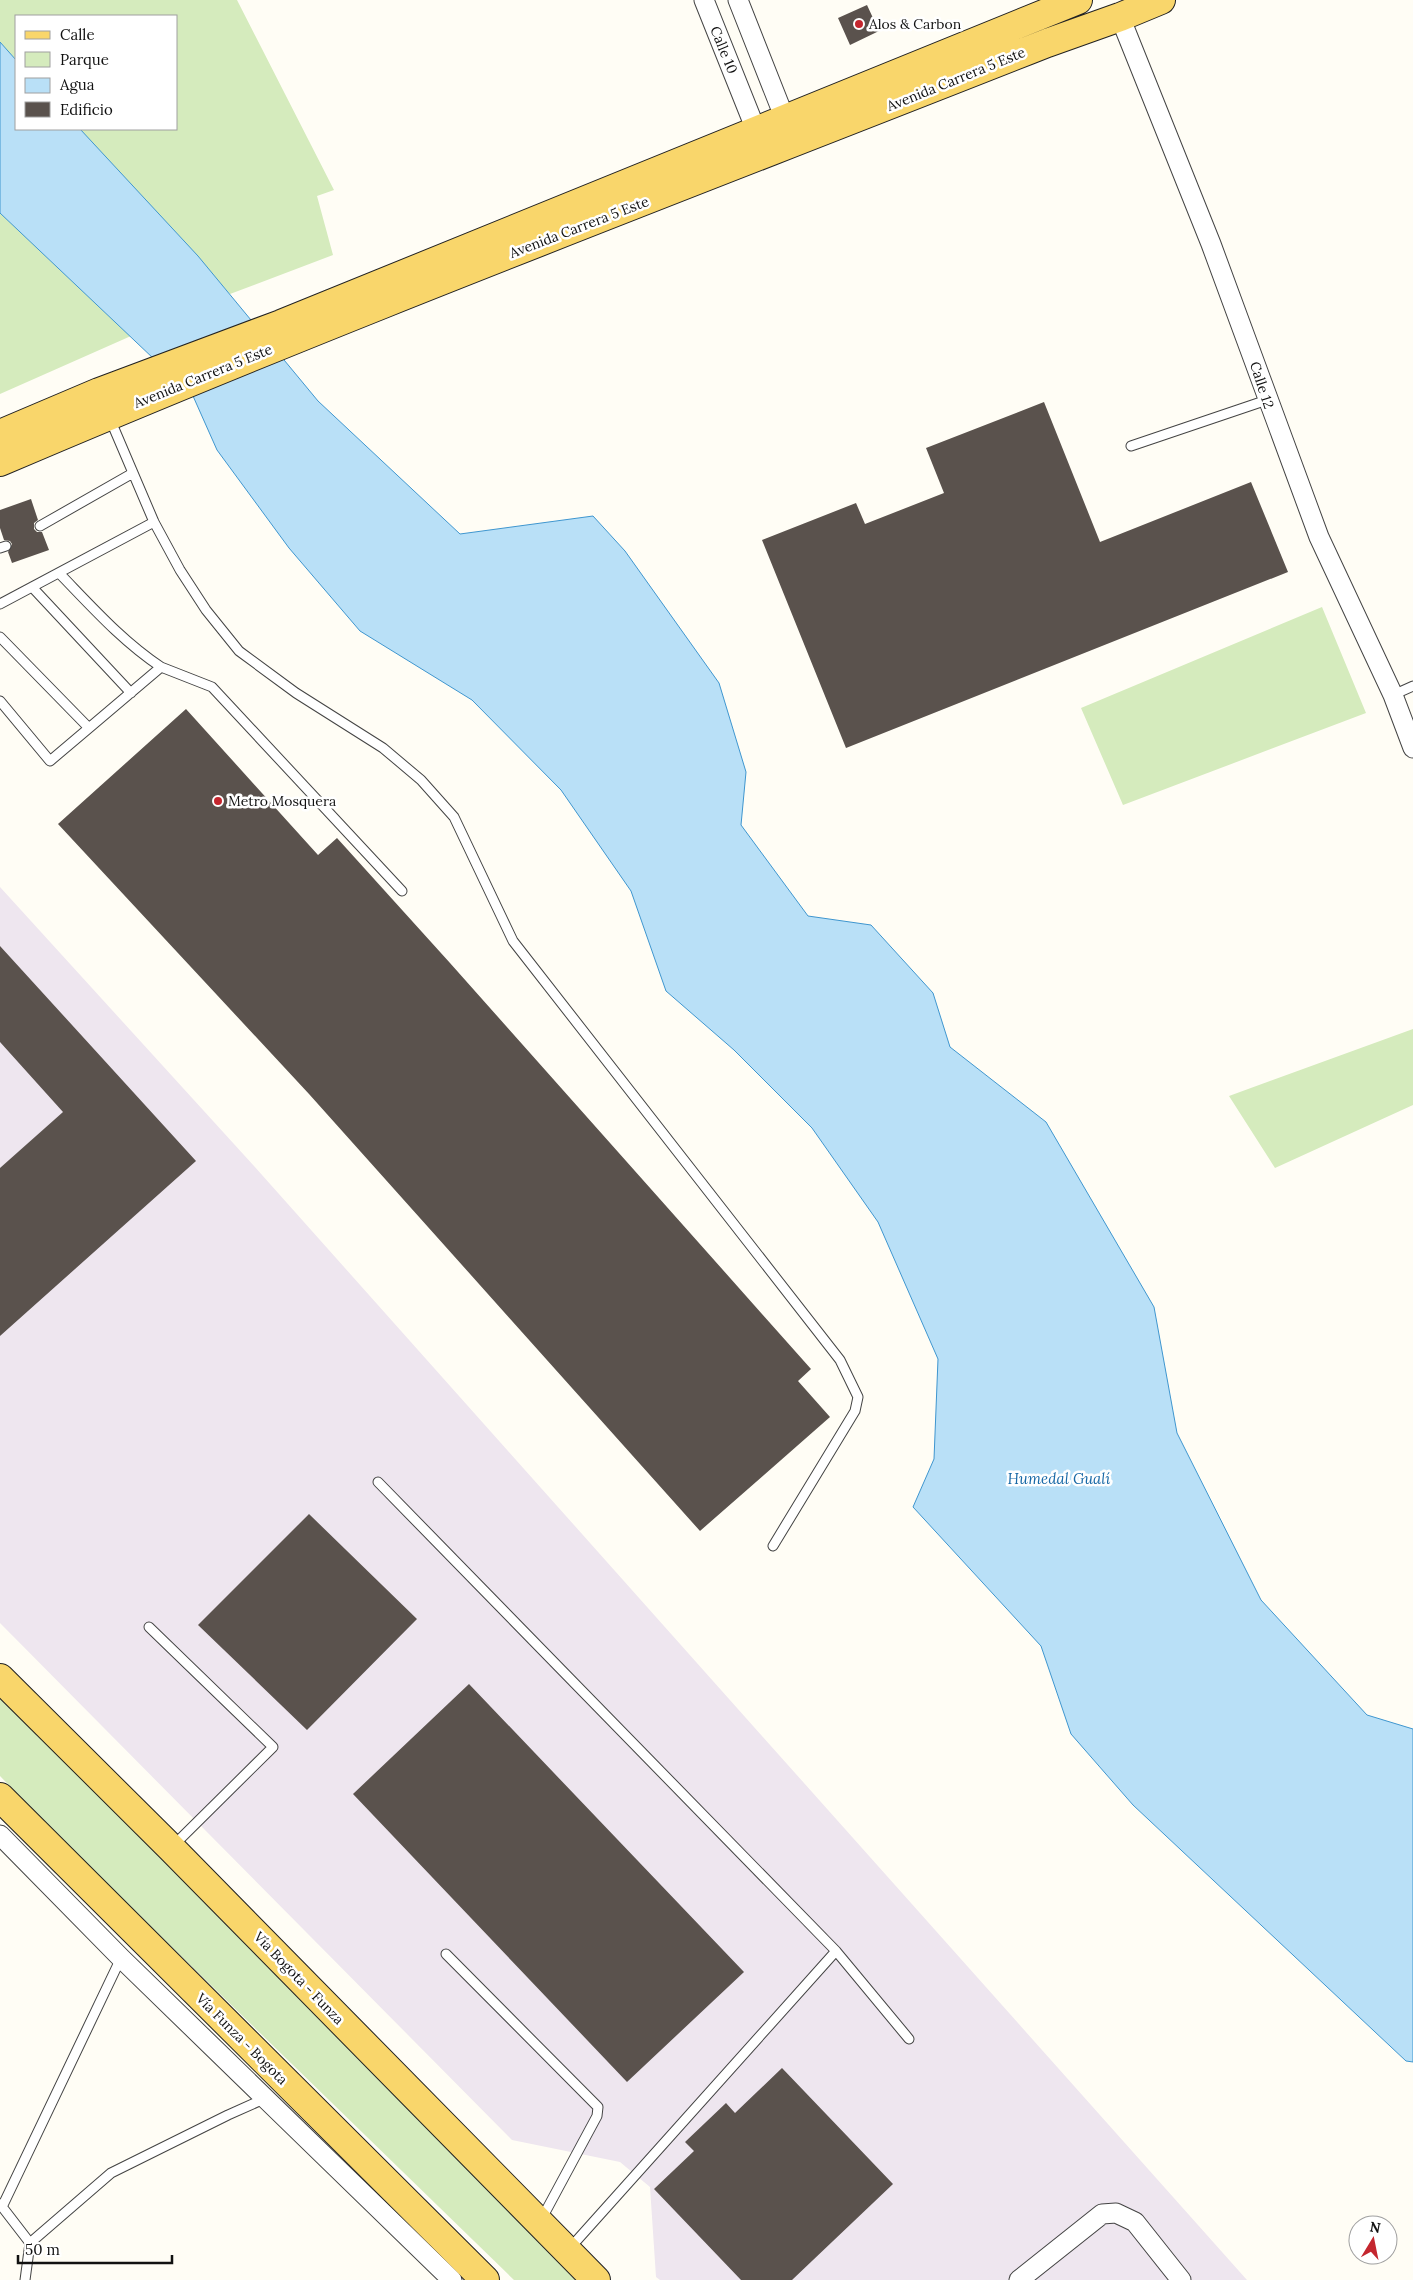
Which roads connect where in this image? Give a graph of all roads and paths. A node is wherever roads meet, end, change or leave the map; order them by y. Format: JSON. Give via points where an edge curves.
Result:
{"nodes":[{"id":1,"x":704,"y":0,"type":"edge"},
{"id":2,"x":738,"y":0,"type":"edge"},
{"id":3,"x":1078,"y":0,"type":"edge"},
{"id":4,"x":1161,"y":0,"type":"edge"},
{"id":5,"x":1120,"y":17,"type":"junction"},
{"id":6,"x":775,"y":93,"type":"junction"},
{"id":7,"x":743,"y":99,"type":"junction"},
{"id":8,"x":785,"y":119,"type":"junction"},
{"id":9,"x":764,"y":141,"type":"junction"},
{"id":10,"x":1267,"y":400,"type":"junction"},
{"id":11,"x":104,"y":404,"type":"junction"},
{"id":12,"x":0,"y":434,"type":"edge"},
{"id":13,"x":1131,"y":446,"type":"dead end"},
{"id":14,"x":0,"y":462,"type":"edge"},
{"id":15,"x":133,"y":473,"type":"junction"},
{"id":16,"x":154,"y":522,"type":"junction"},
{"id":17,"x":40,"y":526,"type":"dead end"},
{"id":18,"x":59,"y":573,"type":"junction"},
{"id":19,"x":32,"y":587,"type":"junction"},
{"id":20,"x":0,"y":604,"type":"edge"},
{"id":21,"x":0,"y":637,"type":"edge"},
{"id":22,"x":161,"y":667,"type":"junction"},
{"id":23,"x":1413,"y":686,"type":"edge"},
{"id":24,"x":131,"y":693,"type":"junction"},
{"id":25,"x":1392,"y":695,"type":"junction"},
{"id":26,"x":0,"y":701,"type":"edge"},
{"id":27,"x":89,"y":728,"type":"junction"},
{"id":28,"x":1413,"y":748,"type":"edge"},
{"id":29,"x":402,"y":891,"type":"dead end"},
{"id":30,"x":378,"y":1482,"type":"dead end"},
{"id":31,"x":773,"y":1546,"type":"dead end"},
{"id":32,"x":149,"y":1627,"type":"dead end"},
{"id":33,"x":0,"y":1678,"type":"edge"},
{"id":34,"x":0,"y":1797,"type":"edge"},
{"id":35,"x":0,"y":1835,"type":"edge"},
{"id":36,"x":171,"y":1848,"type":"junction"},
{"id":37,"x":836,"y":1951,"type":"junction"},
{"id":38,"x":446,"y":1954,"type":"dead end"},
{"id":39,"x":121,"y":1958,"type":"junction"},
{"id":40,"x":909,"y":2039,"type":"dead end"},
{"id":41,"x":266,"y":2098,"type":"junction"},
{"id":42,"x":2,"y":2204,"type":"edge"},
{"id":43,"x":540,"y":2224,"type":"junction"},
{"id":44,"x":30,"y":2242,"type":"junction"},
{"id":45,"x":567,"y":2252,"type":"junction"},
{"id":46,"x":24,"y":2280,"type":"edge"},
{"id":47,"x":452,"y":2280,"type":"edge"},
{"id":48,"x":484,"y":2280,"type":"edge"},
{"id":49,"x":596,"y":2280,"type":"edge"},
{"id":50,"x":1019,"y":2280,"type":"edge"},
{"id":51,"x":1181,"y":2280,"type":"edge"}],
"edges":[{"from":1,"to":7,"type":"street","name":"Calle 10"},
{"from":2,"to":6,"type":"street"},
{"from":3,"to":8,"type":"main road","name":"Avenida Carrera 5 Este"},
{"from":4,"to":5,"type":"main road","name":"Avenida Carrera 5 Este"},
{"from":5,"to":9,"type":"main road","name":"Avenida Carrera 5 Este"},
{"from":5,"to":10,"type":"street","name":"Calle 12","via":[[1211,244]]},
{"from":6,"to":7,"type":"street","via":[[760,103]]},
{"from":6,"to":8,"type":"street"},
{"from":7,"to":9,"type":"street","name":"Calle 10"},
{"from":8,"to":9,"type":"main road","name":"Avenida Carrera 5 Este"},
{"from":9,"to":11,"type":"main road","name":"Avenida Carrera 5 Este"},
{"from":10,"to":13,"type":"lane"},
{"from":10,"to":25,"type":"street","name":"Calle 12","via":[[1319,537]]},
{"from":11,"to":12,"type":"main road","name":"Avenida Carrera 5 Este"},
{"from":11,"to":14,"type":"main road","name":"Avenida Carrera 5 Este"},
{"from":11,"to":15,"type":"lane"},
{"from":15,"to":16,"type":"lane"},
{"from":15,"to":17,"type":"lane"},
{"from":16,"to":18,"type":"lane"},
{"from":16,"to":31,"type":"lane","via":[[206,610],[239,651],[296,694],[383,748],[421,780],[454,817],[513,941],[840,1360],[858,1398],[855,1411]]},
{"from":18,"to":19,"type":"lane"},
{"from":18,"to":22,"type":"lane","via":[[116,633]]},
{"from":19,"to":20,"type":"lane"},
{"from":19,"to":24,"type":"lane"},
{"from":21,"to":27,"type":"lane"},
{"from":22,"to":24,"type":"lane"},
{"from":22,"to":29,"type":"lane","via":[[212,687]]},
{"from":23,"to":25,"type":"lane"},
{"from":24,"to":27,"type":"lane"},
{"from":25,"to":28,"type":"street","name":"Calle 12"},
{"from":26,"to":27,"type":"lane","via":[[50,761]]},
{"from":30,"to":37,"type":"lane"},
{"from":32,"to":36,"type":"lane","via":[[274,1747]]},
{"from":33,"to":36,"type":"main road","name":"Vía Bogota - Funza"},
{"from":34,"to":48,"type":"main road","name":"Vía Funza - Bogota"},
{"from":35,"to":39,"type":"street","name":"Vía Funza - Bogota"},
{"from":36,"to":43,"type":"main road","name":"Vía Bogota - Funza"},
{"from":37,"to":40,"type":"lane"},
{"from":37,"to":45,"type":"lane"},
{"from":38,"to":43,"type":"lane","via":[[598,2107],[597,2116]]},
{"from":39,"to":41,"type":"street","name":"Vía Funza - Bogota"},
{"from":39,"to":42,"type":"lane"},
{"from":41,"to":44,"type":"lane","via":[[111,2174]]},
{"from":41,"to":47,"type":"street","name":"Vía Funza - Bogota"},
{"from":42,"to":44,"type":"lane"},
{"from":43,"to":45,"type":"main road","name":"Vía Bogota - Funza"},
{"from":44,"to":46,"type":"lane"},
{"from":45,"to":49,"type":"main road","name":"Vía Bogota - Funza"},
{"from":50,"to":51,"type":"street","via":[[1102,2214],[1116,2213],[1135,2222]]}]}
